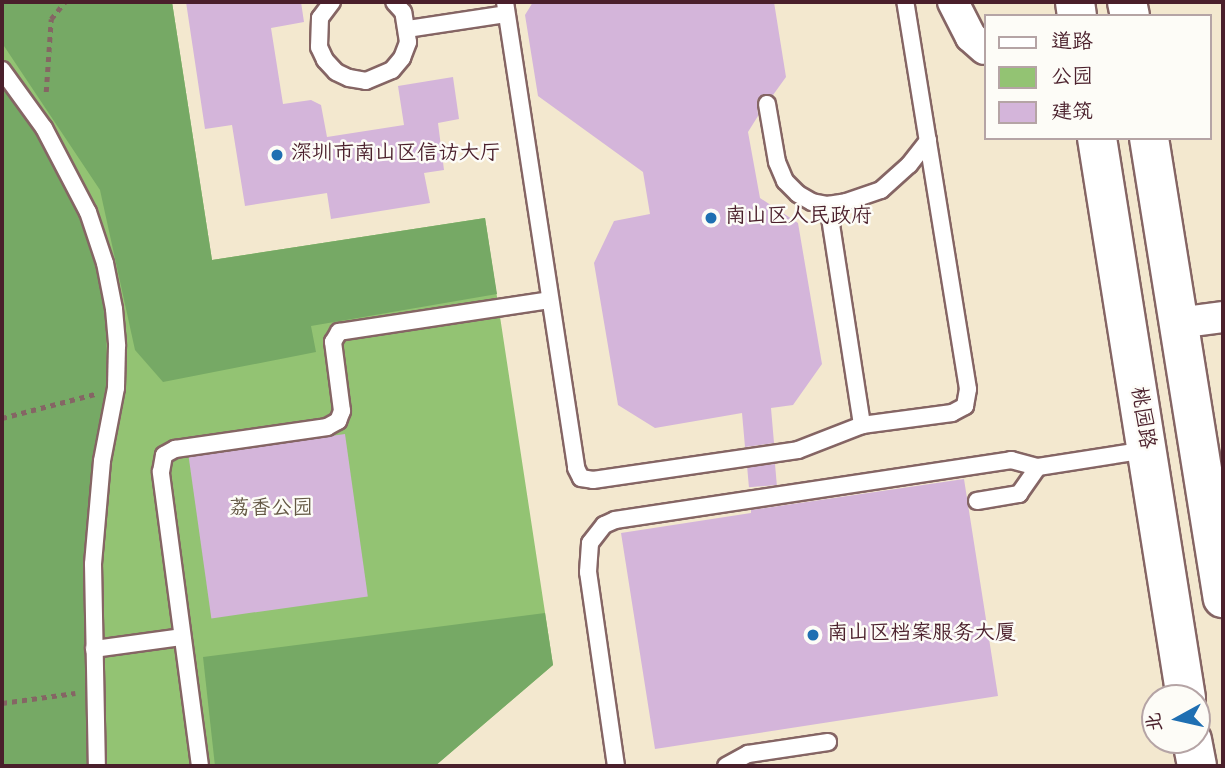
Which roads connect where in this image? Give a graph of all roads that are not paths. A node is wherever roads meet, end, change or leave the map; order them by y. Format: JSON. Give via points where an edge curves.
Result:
{"nodes":[{"id":1,"x":332,"y":2,"type":"edge"},
{"id":2,"x":394,"y":2,"type":"edge"},
{"id":3,"x":905,"y":2,"type":"edge"},
{"id":4,"x":953,"y":2,"type":"edge"},
{"id":5,"x":505,"y":8,"type":"edge"},
{"id":6,"x":408,"y":29,"type":"junction"},
{"id":7,"x":984,"y":48,"type":"edge"},
{"id":8,"x":2,"y":70,"type":"edge"},
{"id":9,"x":767,"y":104,"type":"dead end"},
{"id":10,"x":1097,"y":140,"type":"edge"},
{"id":11,"x":1149,"y":140,"type":"edge"},
{"id":12,"x":928,"y":142,"type":"junction"},
{"id":13,"x":828,"y":205,"type":"junction"},
{"id":14,"x":550,"y":300,"type":"junction"},
{"id":15,"x":1223,"y":317,"type":"edge"},
{"id":16,"x":1178,"y":323,"type":"junction"},
{"id":17,"x":862,"y":425,"type":"junction"},
{"id":18,"x":1146,"y":450,"type":"junction"},
{"id":19,"x":1038,"y":467,"type":"junction"},
{"id":20,"x":977,"y":501,"type":"dead end"},
{"id":21,"x":1222,"y":587,"type":"edge"},
{"id":22,"x":182,"y":637,"type":"junction"},
{"id":23,"x":94,"y":649,"type":"junction"},
{"id":24,"x":1184,"y":684,"type":"edge"},
{"id":25,"x":828,"y":742,"type":"dead end"},
{"id":26,"x":97,"y":766,"type":"edge"},
{"id":27,"x":200,"y":766,"type":"edge"},
{"id":28,"x":616,"y":766,"type":"edge"},
{"id":29,"x":726,"y":766,"type":"edge"}],
"edges":[{"from":1,"to":6,"type":"lane","via":[[320,18],[319,47],[325,60],[349,78],[366,80],[392,71],[402,58]]},
{"from":2,"to":6,"type":"lane"},
{"from":3,"to":12,"type":"lane"},
{"from":4,"to":7,"type":"street","via":[[971,37]]},
{"from":5,"to":6,"type":"lane"},
{"from":5,"to":14,"type":"lane"},
{"from":8,"to":23,"type":"lane","via":[[44,128],[88,212],[114,309],[116,388],[96,512]]},
{"from":9,"to":13,"type":"lane","via":[[785,181],[798,194]]},
{"from":10,"to":18,"type":"main road","name":"桃园路"},
{"from":11,"to":16,"type":"main road"},
{"from":12,"to":13,"type":"lane","via":[[881,190]]},
{"from":12,"to":17,"type":"lane","via":[[968,398],[952,413]]},
{"from":13,"to":17,"type":"lane"},
{"from":14,"to":17,"type":"lane","via":[[581,478],[593,480],[798,450]]},
{"from":14,"to":22,"type":"lane","via":[[339,332],[333,342],[342,411],[338,421],[175,449],[164,455],[161,472]]},
{"from":15,"to":16,"type":"street"},
{"from":16,"to":21,"type":"main road"},
{"from":18,"to":19,"type":"lane"},
{"from":18,"to":24,"type":"main road","name":"桃园路"},
{"from":19,"to":20,"type":"lane","via":[[1019,494]]},
{"from":19,"to":28,"type":"lane","via":[[1011,460],[604,525],[595,532],[587,556]]},
{"from":22,"to":23,"type":"lane"},
{"from":22,"to":27,"type":"lane"},
{"from":23,"to":26,"type":"lane"},
{"from":25,"to":29,"type":"lane","via":[[748,754]]}]}
